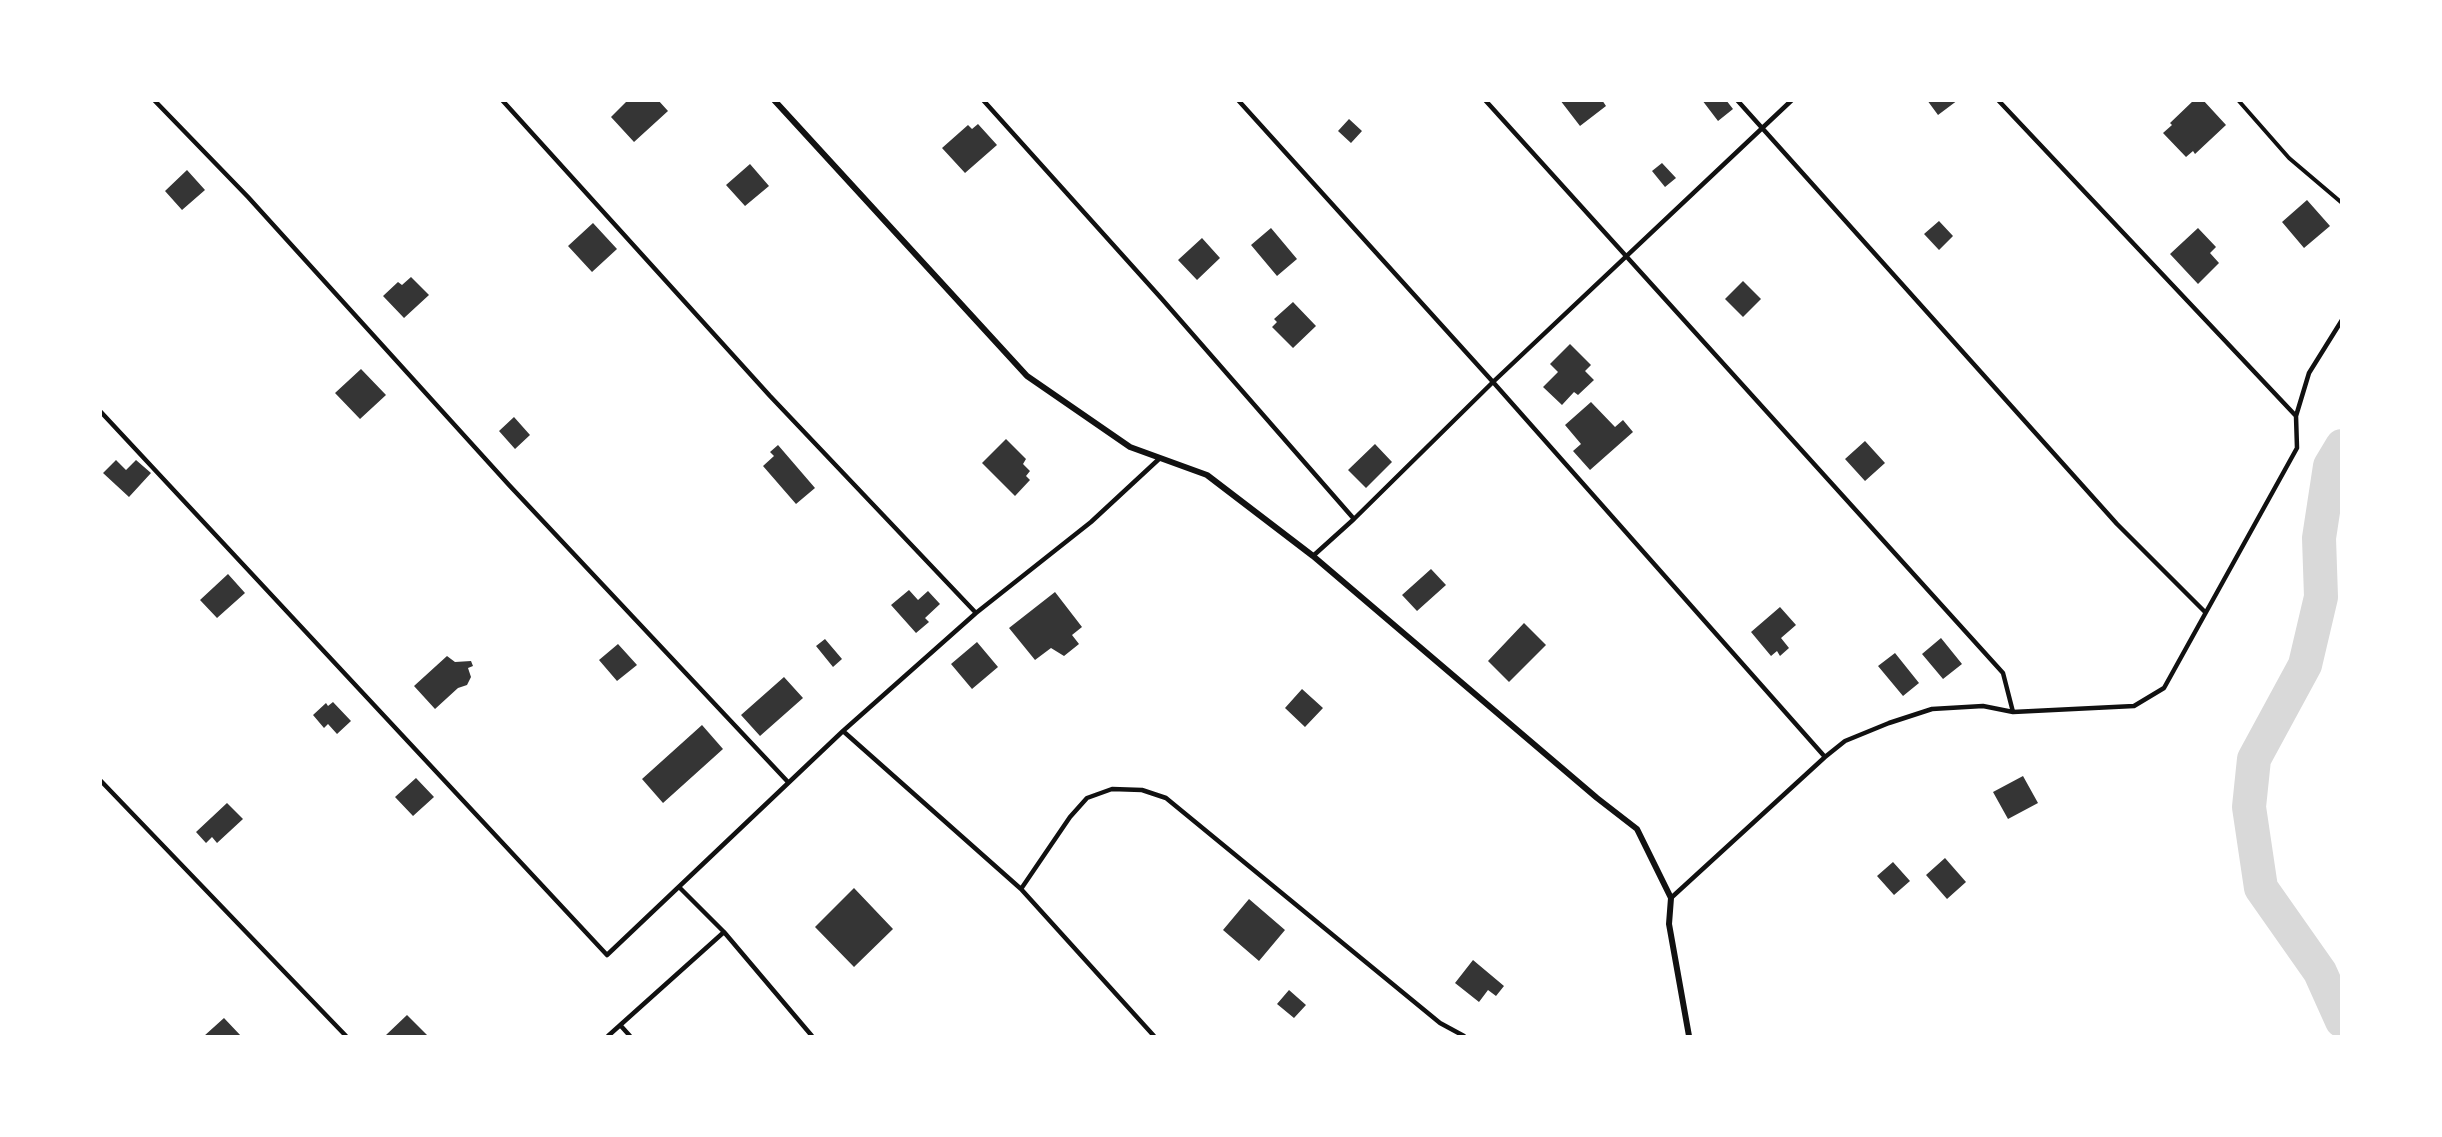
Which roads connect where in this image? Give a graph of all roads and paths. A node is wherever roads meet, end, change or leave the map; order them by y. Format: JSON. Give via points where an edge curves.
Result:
{"nodes":[{"id":1,"x":154,"y":100,"type":"edge"},
{"id":2,"x":501,"y":100,"type":"edge"},
{"id":3,"x":774,"y":100,"type":"edge"},
{"id":4,"x":983,"y":100,"type":"edge"},
{"id":5,"x":1238,"y":100,"type":"edge"},
{"id":6,"x":1485,"y":100,"type":"edge"},
{"id":7,"x":1737,"y":100,"type":"edge"},
{"id":8,"x":1792,"y":100,"type":"edge"},
{"id":9,"x":1998,"y":100,"type":"edge"},
{"id":10,"x":2238,"y":100,"type":"edge"},
{"id":11,"x":1762,"y":129,"type":"junction"},
{"id":12,"x":2342,"y":203,"type":"edge"},
{"id":13,"x":1627,"y":257,"type":"junction"},
{"id":14,"x":2342,"y":320,"type":"edge"},
{"id":15,"x":1493,"y":382,"type":"junction"},
{"id":16,"x":100,"y":411,"type":"edge"},
{"id":17,"x":2296,"y":416,"type":"junction"},
{"id":18,"x":1160,"y":459,"type":"junction"},
{"id":19,"x":1354,"y":519,"type":"junction"},
{"id":20,"x":1313,"y":556,"type":"junction"},
{"id":21,"x":2205,"y":612,"type":"junction"},
{"id":22,"x":976,"y":613,"type":"junction"},
{"id":23,"x":2013,"y":712,"type":"junction"},
{"id":24,"x":843,"y":730,"type":"junction"},
{"id":25,"x":1825,"y":757,"type":"junction"},
{"id":26,"x":100,"y":780,"type":"edge"},
{"id":27,"x":788,"y":782,"type":"junction"},
{"id":28,"x":680,"y":887,"type":"junction"},
{"id":29,"x":1021,"y":889,"type":"junction"},
{"id":30,"x":1671,"y":898,"type":"junction"},
{"id":31,"x":724,"y":932,"type":"junction"},
{"id":32,"x":621,"y":1026,"type":"junction"},
{"id":33,"x":346,"y":1036,"type":"edge"},
{"id":34,"x":608,"y":1036,"type":"edge"},
{"id":35,"x":630,"y":1036,"type":"edge"},
{"id":36,"x":812,"y":1036,"type":"edge"},
{"id":37,"x":1154,"y":1036,"type":"edge"},
{"id":38,"x":1464,"y":1036,"type":"edge"},
{"id":39,"x":1689,"y":1036,"type":"edge"}],
"edges":[{"from":1,"to":27,"type":"lane"},
{"from":2,"to":22,"type":"lane","via":[[770,396]]},
{"from":3,"to":18,"type":"street","via":[[1027,376],[1131,447]]},
{"from":4,"to":19,"type":"lane"},
{"from":5,"to":15,"type":"lane"},
{"from":6,"to":13,"type":"lane"},
{"from":7,"to":11,"type":"lane"},
{"from":8,"to":11,"type":"lane"},
{"from":9,"to":17,"type":"lane"},
{"from":10,"to":12,"type":"path","via":[[2289,158]]},
{"from":11,"to":13,"type":"lane"},
{"from":11,"to":21,"type":"lane","via":[[2117,524]]},
{"from":13,"to":15,"type":"lane"},
{"from":13,"to":23,"type":"lane","via":[[2003,673]]},
{"from":14,"to":17,"type":"lane","via":[[2309,373]]},
{"from":15,"to":19,"type":"lane"},
{"from":15,"to":25,"type":"lane"},
{"from":16,"to":28,"type":"lane","via":[[607,955]]},
{"from":17,"to":21,"type":"lane","via":[[2297,448]]},
{"from":18,"to":20,"type":"street","via":[[1207,475]]},
{"from":18,"to":22,"type":"lane","via":[[1091,522]]},
{"from":19,"to":20,"type":"lane"},
{"from":20,"to":30,"type":"street","via":[[1637,829]]},
{"from":21,"to":23,"type":"lane","via":[[2164,688],[2134,706]]},
{"from":22,"to":24,"type":"lane"},
{"from":23,"to":25,"type":"lane","via":[[1983,706],[1932,709],[1845,741]]},
{"from":24,"to":27,"type":"lane"},
{"from":24,"to":29,"type":"lane"},
{"from":25,"to":30,"type":"lane"},
{"from":26,"to":33,"type":"lane"},
{"from":27,"to":28,"type":"lane"},
{"from":28,"to":31,"type":"lane"},
{"from":29,"to":37,"type":"lane"},
{"from":29,"to":38,"type":"lane","via":[[1070,817],[1088,798],[1112,789],[1150,792],[1166,798],[1440,1023]]},
{"from":30,"to":39,"type":"street","via":[[1669,924]]},
{"from":31,"to":32,"type":"lane"},
{"from":31,"to":36,"type":"lane"},
{"from":32,"to":34,"type":"lane"},
{"from":32,"to":35,"type":"lane"}]}
